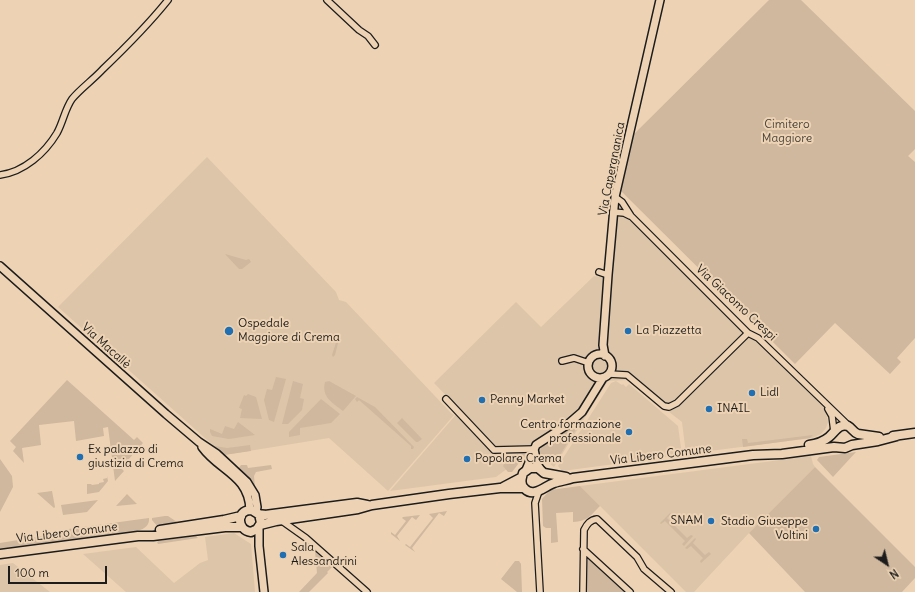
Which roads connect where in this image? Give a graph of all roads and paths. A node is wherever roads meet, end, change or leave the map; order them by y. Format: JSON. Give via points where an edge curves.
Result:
{"nodes":[{"id":1,"x":168,"y":0,"type":"edge"},
{"id":2,"x":327,"y":0,"type":"edge"},
{"id":3,"x":660,"y":0,"type":"edge"},
{"id":4,"x":375,"y":45,"type":"dead end"},
{"id":5,"x":0,"y":175,"type":"edge"},
{"id":6,"x":615,"y":197,"type":"junction"},
{"id":7,"x":613,"y":212,"type":"junction"},
{"id":8,"x":630,"y":216,"type":"junction"},
{"id":9,"x":0,"y":266,"type":"edge"},
{"id":10,"x":599,"y":272,"type":"dead end"},
{"id":11,"x":608,"y":275,"type":"junction"},
{"id":12,"x":748,"y":333,"type":"junction"},
{"id":13,"x":602,"y":355,"type":"junction"},
{"id":14,"x":562,"y":361,"type":"dead end"},
{"id":15,"x":590,"y":362,"type":"junction"},
{"id":16,"x":603,"y":376,"type":"junction"},
{"id":17,"x":446,"y":399,"type":"dead end"},
{"id":18,"x":827,"y":406,"type":"junction"},
{"id":19,"x":852,"y":430,"type":"junction"},
{"id":20,"x":834,"y":432,"type":"junction"},
{"id":21,"x":915,"y":434,"type":"edge"},
{"id":22,"x":896,"y":436,"type":"junction"},
{"id":23,"x":852,"y":445,"type":"junction"},
{"id":24,"x":839,"y":447,"type":"junction"},
{"id":25,"x":534,"y":449,"type":"junction"},
{"id":26,"x":753,"y":455,"type":"junction"},
{"id":27,"x":543,"y":472,"type":"junction"},
{"id":28,"x":524,"y":474,"type":"junction"},
{"id":29,"x":573,"y":478,"type":"junction"},
{"id":30,"x":500,"y":488,"type":"junction"},
{"id":31,"x":526,"y":490,"type":"junction"},
{"id":32,"x":541,"y":490,"type":"junction"},
{"id":33,"x":535,"y":504,"type":"junction"},
{"id":34,"x":372,"y":505,"type":"junction"},
{"id":35,"x":255,"y":512,"type":"junction"},
{"id":36,"x":241,"y":516,"type":"junction"},
{"id":37,"x":282,"y":521,"type":"junction"},
{"id":38,"x":242,"y":526,"type":"junction"},
{"id":39,"x":260,"y":526,"type":"junction"},
{"id":40,"x":251,"y":532,"type":"junction"},
{"id":41,"x":138,"y":536,"type":"junction"},
{"id":42,"x":259,"y":546,"type":"junction"},
{"id":43,"x":583,"y":549,"type":"junction"},
{"id":44,"x":0,"y":554,"type":"edge"},
{"id":45,"x":264,"y":592,"type":"edge"},
{"id":46,"x":367,"y":592,"type":"edge"},
{"id":47,"x":540,"y":592,"type":"edge"},
{"id":48,"x":583,"y":592,"type":"edge"},
{"id":49,"x":630,"y":592,"type":"edge"},
{"id":50,"x":671,"y":592,"type":"edge"}],
"edges":[{"from":1,"to":5,"type":"street","via":[[147,26],[72,99],[48,146],[22,168]]},
{"from":2,"to":4,"type":"street"},
{"from":3,"to":6,"type":"street","name":"Via Capergnanica"},
{"from":6,"to":7,"type":"street","name":"Via Capergnanica"},
{"from":6,"to":8,"type":"street","name":"Via Giacomo Crespi","via":[[622,202]]},
{"from":7,"to":8,"type":"street"},
{"from":7,"to":11,"type":"street","name":"Via Capergnanica"},
{"from":8,"to":12,"type":"street","name":"Via Giacomo Crespi"},
{"from":9,"to":35,"type":"street","name":"Via Macallè","via":[[198,442],[217,454],[247,482],[255,495]]},
{"from":10,"to":11,"type":"street"},
{"from":11,"to":13,"type":"street","name":"Via Capergnanica"},
{"from":12,"to":16,"type":"street","via":[[677,403],[669,407],[664,406],[627,376]]},
{"from":12,"to":18,"type":"street","name":"Via Giacomo Crespi","via":[[758,338]]},
{"from":13,"to":15,"type":"street","via":[[594,357]]},
{"from":13,"to":16,"type":"street","name":"Via Capergnanica","via":[[612,364],[612,368]]},
{"from":14,"to":15,"type":"street","via":[[574,358]]},
{"from":15,"to":16,"type":"street","name":"Via Capergnanica","via":[[590,371]]},
{"from":16,"to":25,"type":"street","name":"Via Capergnanica","via":[[588,404],[578,415],[539,442]]},
{"from":17,"to":25,"type":"street","via":[[494,450]]},
{"from":18,"to":19,"type":"street","name":"Via Giacomo Crespi"},
{"from":18,"to":20,"type":"street","name":"Via Giacomo Crespi","via":[[832,416]]},
{"from":19,"to":20,"type":"main road","name":"Via Libero Comune","via":[[843,426]]},
{"from":19,"to":22,"type":"main road","name":"Via Libero Comune","via":[[864,436]]},
{"from":19,"to":23,"type":"main road","via":[[855,440]]},
{"from":20,"to":24,"type":"main road","via":[[833,439]]},
{"from":20,"to":26,"type":"main road","name":"Via Libero Comune","via":[[817,444]]},
{"from":21,"to":22,"type":"main road","name":"Via Libero Comune"},
{"from":22,"to":23,"type":"main road","name":"Via Libero Comune"},
{"from":23,"to":24,"type":"main road","name":"Via Libero Comune"},
{"from":24,"to":26,"type":"main road","name":"Via Libero Comune"},
{"from":25,"to":27,"type":"street","via":[[537,464]]},
{"from":25,"to":28,"type":"street","name":"Via Capergnanica"},
{"from":26,"to":29,"type":"main road","name":"Via Libero Comune"},
{"from":27,"to":28,"type":"main road","name":"Via Libero Comune","via":[[534,468]]},
{"from":27,"to":29,"type":"main road","name":"Via Libero Comune","via":[[557,477]]},
{"from":27,"to":32,"type":"main road","via":[[546,481]]},
{"from":28,"to":30,"type":"main road","name":"Via Libero Comune"},
{"from":28,"to":31,"type":"main road","via":[[521,481]]},
{"from":29,"to":32,"type":"main road","name":"Via Libero Comune"},
{"from":30,"to":31,"type":"main road","name":"Via Libero Comune"},
{"from":30,"to":34,"type":"main road","name":"Via Libero Comune"},
{"from":31,"to":32,"type":"main road","name":"Via Libero Comune"},
{"from":31,"to":33,"type":"street"},
{"from":32,"to":33,"type":"street"},
{"from":33,"to":47,"type":"street"},
{"from":34,"to":35,"type":"main road","name":"Via Libero Comune","via":[[357,503],[276,514]]},
{"from":34,"to":37,"type":"main road","name":"Via Libero Comune"},
{"from":35,"to":36,"type":"main road","name":"Via Libero Comune","via":[[245,512]]},
{"from":35,"to":39,"type":"main road","via":[[261,520]]},
{"from":36,"to":38,"type":"main road"},
{"from":36,"to":41,"type":"main road","name":"Via Libero Comune","via":[[152,531]]},
{"from":37,"to":39,"type":"main road","name":"Via Libero Comune"},
{"from":37,"to":46,"type":"street","via":[[306,538]]},
{"from":38,"to":40,"type":"main road"},
{"from":38,"to":41,"type":"main road","name":"Via Libero Comune"},
{"from":39,"to":40,"type":"main road","name":"Via Libero Comune"},
{"from":39,"to":42,"type":"street"},
{"from":40,"to":42,"type":"street"},
{"from":41,"to":44,"type":"main road","name":"Via Libero Comune"},
{"from":42,"to":45,"type":"street"},
{"from":43,"to":48,"type":"street"},
{"from":43,"to":49,"type":"street"},
{"from":43,"to":50,"type":"street","via":[[584,530],[592,519],[597,518],[637,557],[640,565]]}]}
